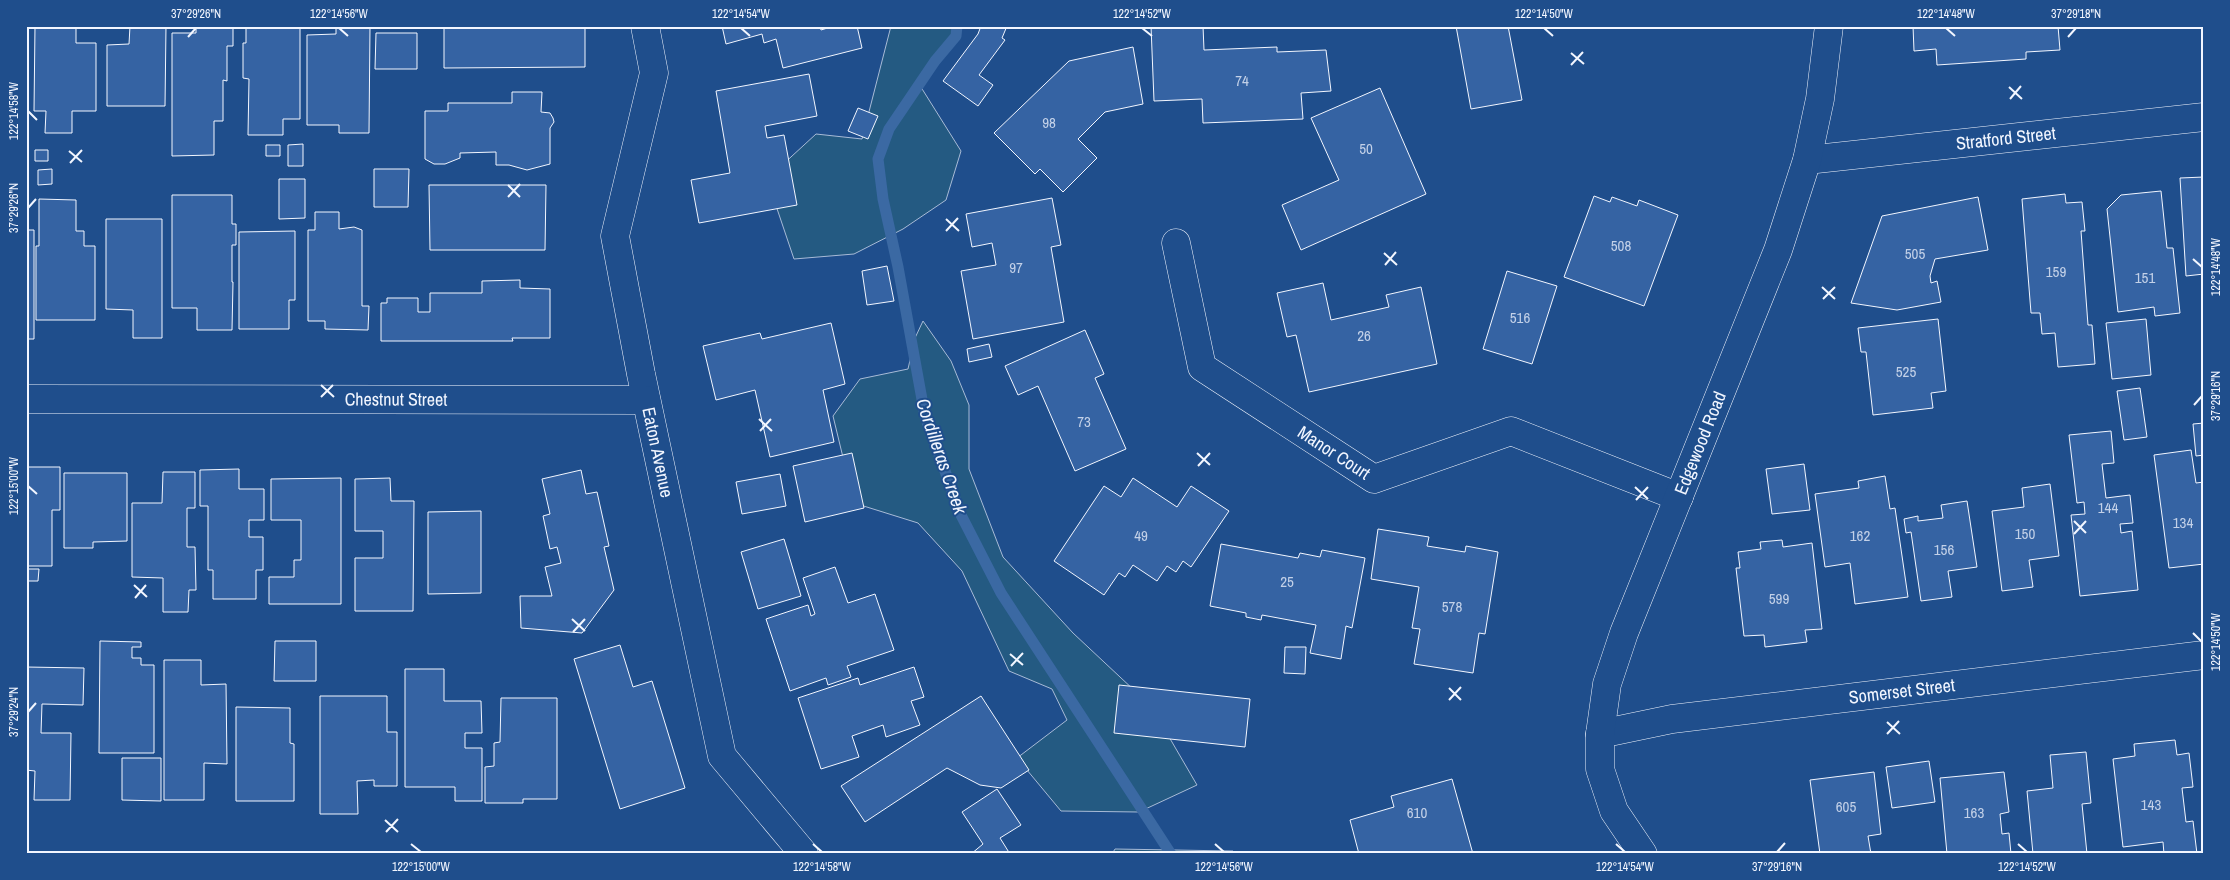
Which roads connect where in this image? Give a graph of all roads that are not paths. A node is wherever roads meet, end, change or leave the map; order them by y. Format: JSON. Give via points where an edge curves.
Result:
{"nodes":[{"id":1,"x":644,"y":26,"type":"edge"},
{"id":2,"x":1829,"y":26,"type":"edge"},
{"id":3,"x":2204,"y":117,"type":"edge"},
{"id":4,"x":1807,"y":160,"type":"junction"},
{"id":5,"x":1176,"y":243,"type":"dead end"},
{"id":6,"x":26,"y":399,"type":"edge"},
{"id":7,"x":646,"y":400,"type":"junction"},
{"id":8,"x":1680,"y":497,"type":"junction"},
{"id":9,"x":2204,"y":655,"type":"edge"},
{"id":10,"x":1600,"y":734,"type":"junction"},
{"id":11,"x":804,"y":854,"type":"edge"},
{"id":12,"x":1643,"y":854,"type":"edge"}],
"edges":[{"from":1,"to":7,"type":"street","name":"Eaton Avenue","via":[[654,73],[615,236]]},
{"from":2,"to":4,"type":"street","name":"Edgewood Road","via":[[1820,99]]},
{"from":3,"to":4,"type":"street","name":"Stratford Street"},
{"from":4,"to":8,"type":"street","name":"Edgewood Road","via":[[1778,250]]},
{"from":5,"to":8,"type":"street","name":"Manor Court","via":[[1202,367],[1374,479],[1511,431]]},
{"from":6,"to":7,"type":"street","name":"Chestnut Street"},
{"from":7,"to":11,"type":"street","name":"Eaton Avenue","via":[[722,756]]},
{"from":8,"to":10,"type":"street","name":"Edgewood Road","via":[[1624,633],[1607,684]]},
{"from":9,"to":10,"type":"street","name":"Somerset Street","via":[[1672,719]]},
{"from":10,"to":12,"type":"street","name":"Edgewood Road","via":[[1600,770],[1614,811]]}]}
